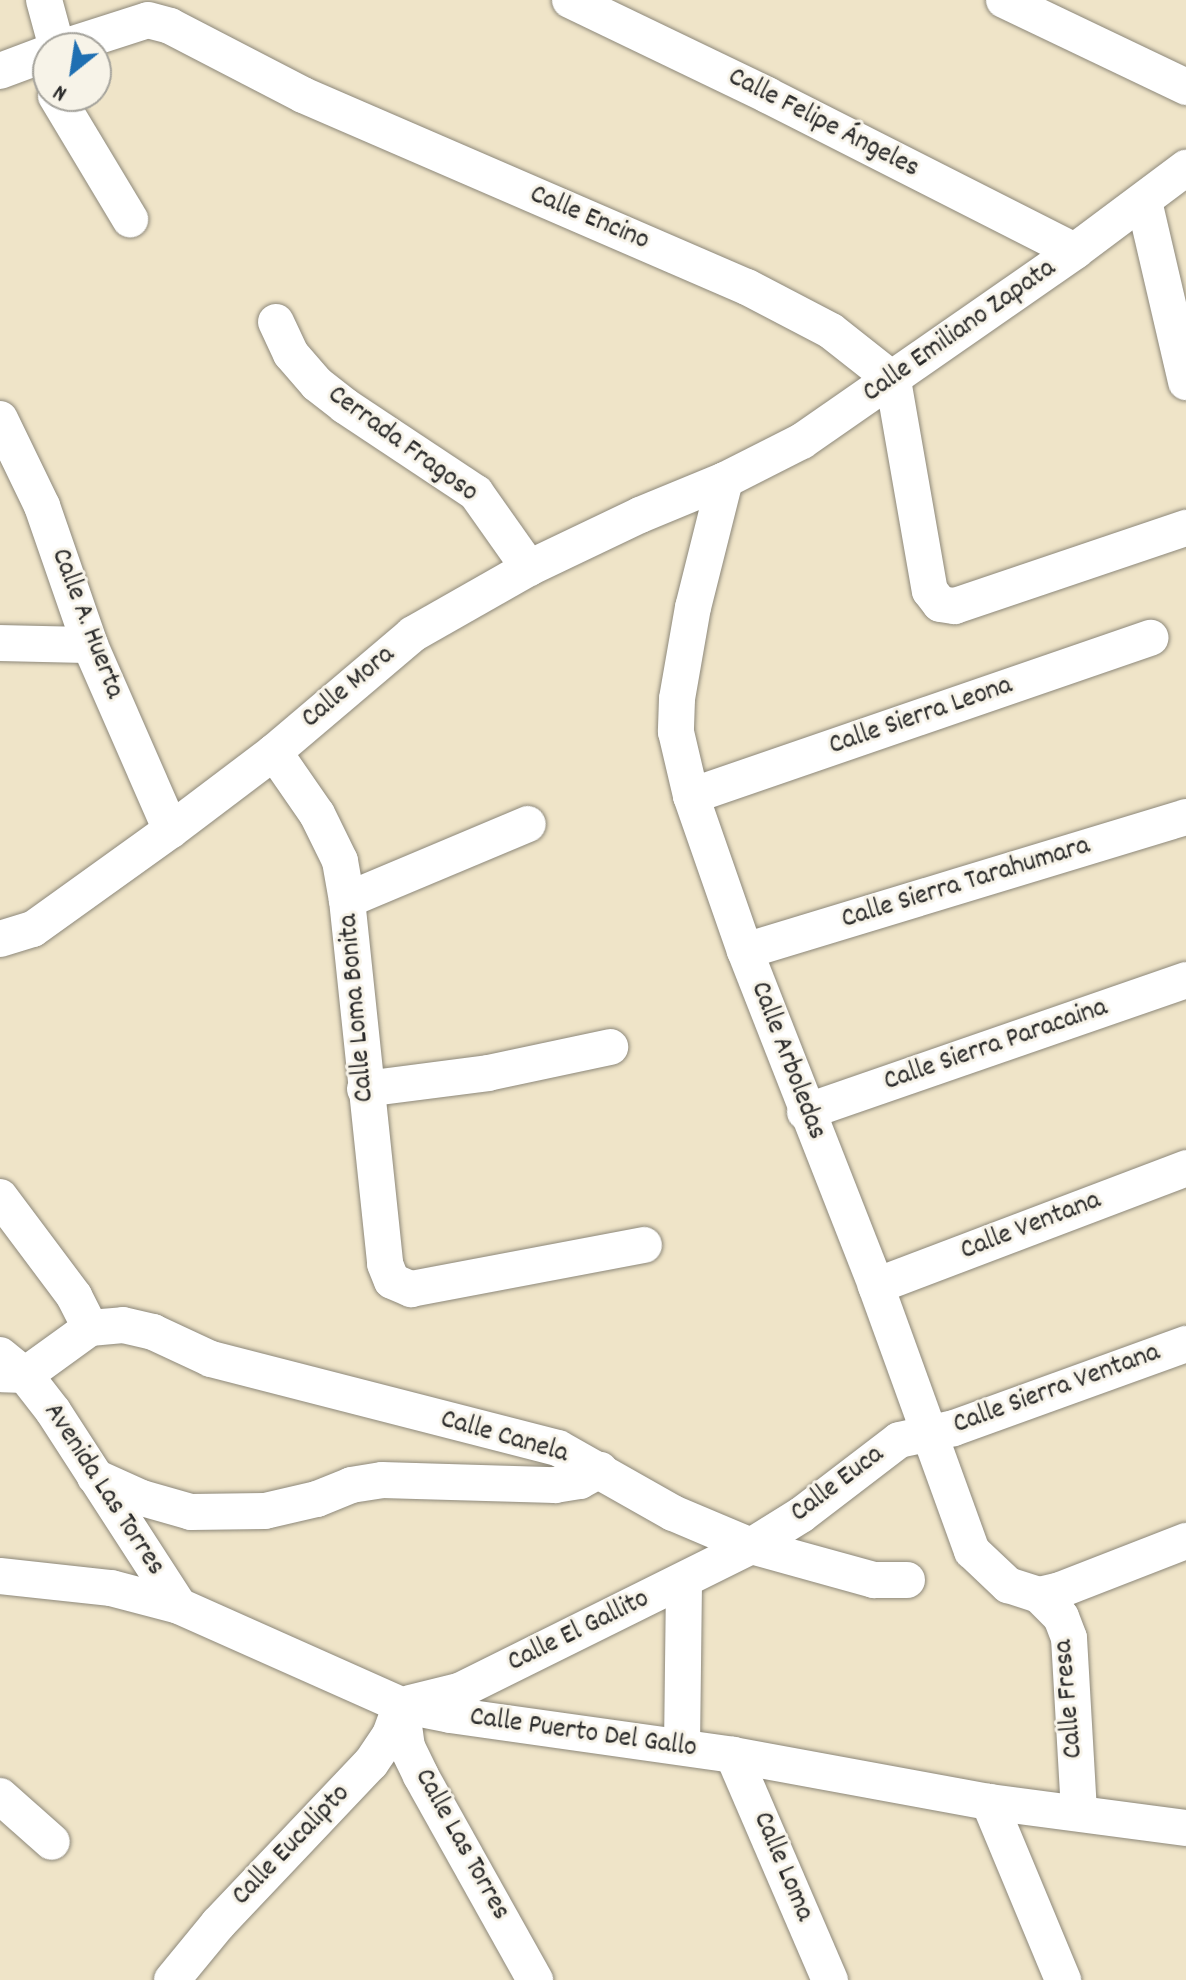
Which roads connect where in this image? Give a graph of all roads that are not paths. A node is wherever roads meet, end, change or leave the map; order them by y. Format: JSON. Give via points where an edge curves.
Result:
{"nodes":[{"id":1,"x":44,"y":0,"type":"edge"},
{"id":2,"x":570,"y":0,"type":"edge"},
{"id":3,"x":1004,"y":0,"type":"edge"},
{"id":4,"x":47,"y":32,"type":"edge"},
{"id":5,"x":112,"y":34,"type":"edge"},
{"id":6,"x":32,"y":63,"type":"edge"},
{"id":7,"x":0,"y":71,"type":"edge"},
{"id":8,"x":1186,"y":87,"type":"edge"},
{"id":9,"x":66,"y":112,"type":"edge"},
{"id":10,"x":1186,"y":168,"type":"edge"},
{"id":11,"x":1144,"y":201,"type":"junction"},
{"id":12,"x":130,"y":219,"type":"dead end"},
{"id":13,"x":1075,"y":251,"type":"junction"},
{"id":14,"x":276,"y":322,"type":"dead end"},
{"id":15,"x":893,"y":380,"type":"junction"},
{"id":16,"x":1186,"y":382,"type":"edge"},
{"id":17,"x":0,"y":419,"type":"edge"},
{"id":18,"x":725,"y":480,"type":"junction"},
{"id":19,"x":1186,"y":528,"type":"edge"},
{"id":20,"x":529,"y":568,"type":"junction"},
{"id":21,"x":1151,"y":638,"type":"dead end"},
{"id":22,"x":0,"y":643,"type":"edge"},
{"id":23,"x":90,"y":645,"type":"junction"},
{"id":24,"x":274,"y":752,"type":"junction"},
{"id":25,"x":691,"y":796,"type":"junction"},
{"id":26,"x":1186,"y":817,"type":"edge"},
{"id":27,"x":528,"y":824,"type":"dead end"},
{"id":28,"x":171,"y":830,"type":"junction"},
{"id":29,"x":347,"y":900,"type":"junction"},
{"id":30,"x":0,"y":939,"type":"edge"},
{"id":31,"x":745,"y":951,"type":"junction"},
{"id":32,"x":1186,"y":980,"type":"edge"},
{"id":33,"x":610,"y":1047,"type":"dead end"},
{"id":34,"x":365,"y":1089,"type":"junction"},
{"id":35,"x":805,"y":1112,"type":"junction"},
{"id":36,"x":1186,"y":1168,"type":"edge"},
{"id":37,"x":0,"y":1197,"type":"edge"},
{"id":38,"x":644,"y":1245,"type":"dead end"},
{"id":39,"x":876,"y":1286,"type":"junction"},
{"id":40,"x":90,"y":1328,"type":"junction"},
{"id":41,"x":1186,"y":1344,"type":"edge"},
{"id":42,"x":8,"y":1368,"type":"edge"},
{"id":43,"x":928,"y":1435,"type":"junction"},
{"id":44,"x":600,"y":1470,"type":"junction"},
{"id":45,"x":95,"y":1477,"type":"junction"},
{"id":46,"x":1186,"y":1541,"type":"edge"},
{"id":47,"x":751,"y":1546,"type":"junction"},
{"id":48,"x":0,"y":1576,"type":"edge"},
{"id":49,"x":907,"y":1580,"type":"dead end"},
{"id":50,"x":684,"y":1581,"type":"junction"},
{"id":51,"x":1039,"y":1595,"type":"junction"},
{"id":52,"x":179,"y":1606,"type":"junction"},
{"id":53,"x":401,"y":1705,"type":"junction"},
{"id":54,"x":682,"y":1747,"type":"junction"},
{"id":55,"x":733,"y":1755,"type":"junction"},
{"id":56,"x":0,"y":1796,"type":"edge"},
{"id":57,"x":989,"y":1802,"type":"junction"},
{"id":58,"x":1079,"y":1812,"type":"junction"},
{"id":59,"x":1186,"y":1828,"type":"edge"},
{"id":60,"x":52,"y":1842,"type":"dead end"},
{"id":61,"x":172,"y":1980,"type":"edge"},
{"id":62,"x":535,"y":1980,"type":"edge"},
{"id":63,"x":830,"y":1980,"type":"edge"},
{"id":64,"x":1063,"y":1980,"type":"edge"}],
"edges":[{"from":1,"to":4,"type":"street"},
{"from":2,"to":13,"type":"street","name":"Calle Felipe Ángeles"},
{"from":3,"to":8,"type":"street"},
{"from":5,"to":15,"type":"street","name":"Calle Encino","via":[[148,20],[170,26],[303,95],[747,287],[831,331]]},
{"from":6,"to":7,"type":"street","name":"Calle Encino"},
{"from":9,"to":12,"type":"street"},
{"from":10,"to":11,"type":"street","name":"Calle Emiliano Zapata"},
{"from":11,"to":13,"type":"street","name":"Calle Emiliano Zapata"},
{"from":11,"to":16,"type":"street"},
{"from":13,"to":15,"type":"street","name":"Calle Emiliano Zapata"},
{"from":14,"to":20,"type":"street","name":"Cerrada Fragoso","via":[[291,354],[317,384],[476,493]]},
{"from":15,"to":18,"type":"street","name":"Calle Emiliano Zapata","via":[[802,441]]},
{"from":15,"to":19,"type":"street","via":[[930,591],[940,604],[955,606]]},
{"from":17,"to":23,"type":"street","name":"Calle A. Huerta","via":[[42,506]]},
{"from":18,"to":20,"type":"street","name":"Calle Mora"},
{"from":18,"to":25,"type":"street","name":"Calle Arboledas","via":[[693,607],[677,699],[676,732]]},
{"from":20,"to":24,"type":"street","name":"Calle Mora","via":[[413,634]]},
{"from":21,"to":25,"type":"street","name":"Calle Sierra Leona"},
{"from":22,"to":23,"type":"street"},
{"from":23,"to":28,"type":"street","name":"Calle A. Huerta"},
{"from":24,"to":28,"type":"street","name":"Calle Mora"},
{"from":24,"to":29,"type":"street","name":"Calle Loma Bonita","via":[[317,814],[340,861]]},
{"from":25,"to":31,"type":"street","name":"Calle Arboledas"},
{"from":26,"to":31,"type":"street","name":"Calle Sierra Tarahumara"},
{"from":27,"to":29,"type":"street"},
{"from":28,"to":30,"type":"street","name":"Calle Mora","via":[[33,929]]},
{"from":29,"to":34,"type":"street","name":"Calle Loma Bonita"},
{"from":31,"to":35,"type":"street","name":"Calle Arboledas"},
{"from":32,"to":35,"type":"street","name":"Calle Sierra Paracaina"},
{"from":33,"to":34,"type":"street","via":[[488,1073]]},
{"from":34,"to":38,"type":"street","name":"Calle Loma Bonita","via":[[385,1264],[392,1281],[411,1289]]},
{"from":35,"to":39,"type":"street","name":"Calle Arboledas"},
{"from":36,"to":39,"type":"street","name":"Calle Ventana"},
{"from":37,"to":40,"type":"street","via":[[74,1296]]},
{"from":39,"to":43,"type":"street","name":"Calle Arboledas"},
{"from":40,"to":42,"type":"street","name":"Avenida Las Torres"},
{"from":40,"to":44,"type":"street","name":"Calle Canela","via":[[123,1325],[153,1332],[211,1359],[558,1448]]},
{"from":41,"to":43,"type":"street","name":"Calle Sierra Ventana"},
{"from":42,"to":45,"type":"street","name":"Avenida Las Torres","via":[[53,1411]]},
{"from":43,"to":47,"type":"street","name":"Calle Euca","via":[[887,1447],[849,1480]]},
{"from":43,"to":51,"type":"street","name":"Calle Arboledas","via":[[972,1551],[1008,1585]]},
{"from":44,"to":45,"type":"street","via":[[580,1481],[555,1485],[382,1480],[265,1511],[191,1512]]},
{"from":44,"to":47,"type":"street","name":"Calle Canela","via":[[673,1513]]},
{"from":45,"to":52,"type":"street","name":"Avenida Las Torres"},
{"from":46,"to":51,"type":"street"},
{"from":47,"to":49,"type":"street","name":"Calle Canela","via":[[874,1580]]},
{"from":47,"to":50,"type":"street","name":"Calle El Gallito"},
{"from":48,"to":52,"type":"street","name":"Calle Puerto Del Gallo","via":[[111,1588]]},
{"from":50,"to":53,"type":"street","name":"Calle El Gallito","via":[[459,1691]]},
{"from":50,"to":54,"type":"street"},
{"from":51,"to":58,"type":"street","name":"Calle Fresa","via":[[1061,1617],[1069,1638]]},
{"from":52,"to":53,"type":"street","name":"Calle Puerto Del Gallo"},
{"from":53,"to":54,"type":"street","name":"Calle Puerto Del Gallo"},
{"from":53,"to":61,"type":"street","name":"Calle Eucalipto","via":[[390,1735],[371,1763]]},
{"from":53,"to":62,"type":"street","name":"Calle Las Torres","via":[[407,1747],[421,1776]]},
{"from":54,"to":55,"type":"street","name":"Calle Puerto Del Gallo"},
{"from":55,"to":57,"type":"street","name":"Calle Puerto Del Gallo"},
{"from":55,"to":63,"type":"street","name":"Calle Loma"},
{"from":56,"to":60,"type":"street"},
{"from":57,"to":58,"type":"street","name":"Calle Puerto Del Gallo"},
{"from":57,"to":64,"type":"street"},
{"from":58,"to":59,"type":"street","name":"Calle Puerto Del Gallo"}]}
